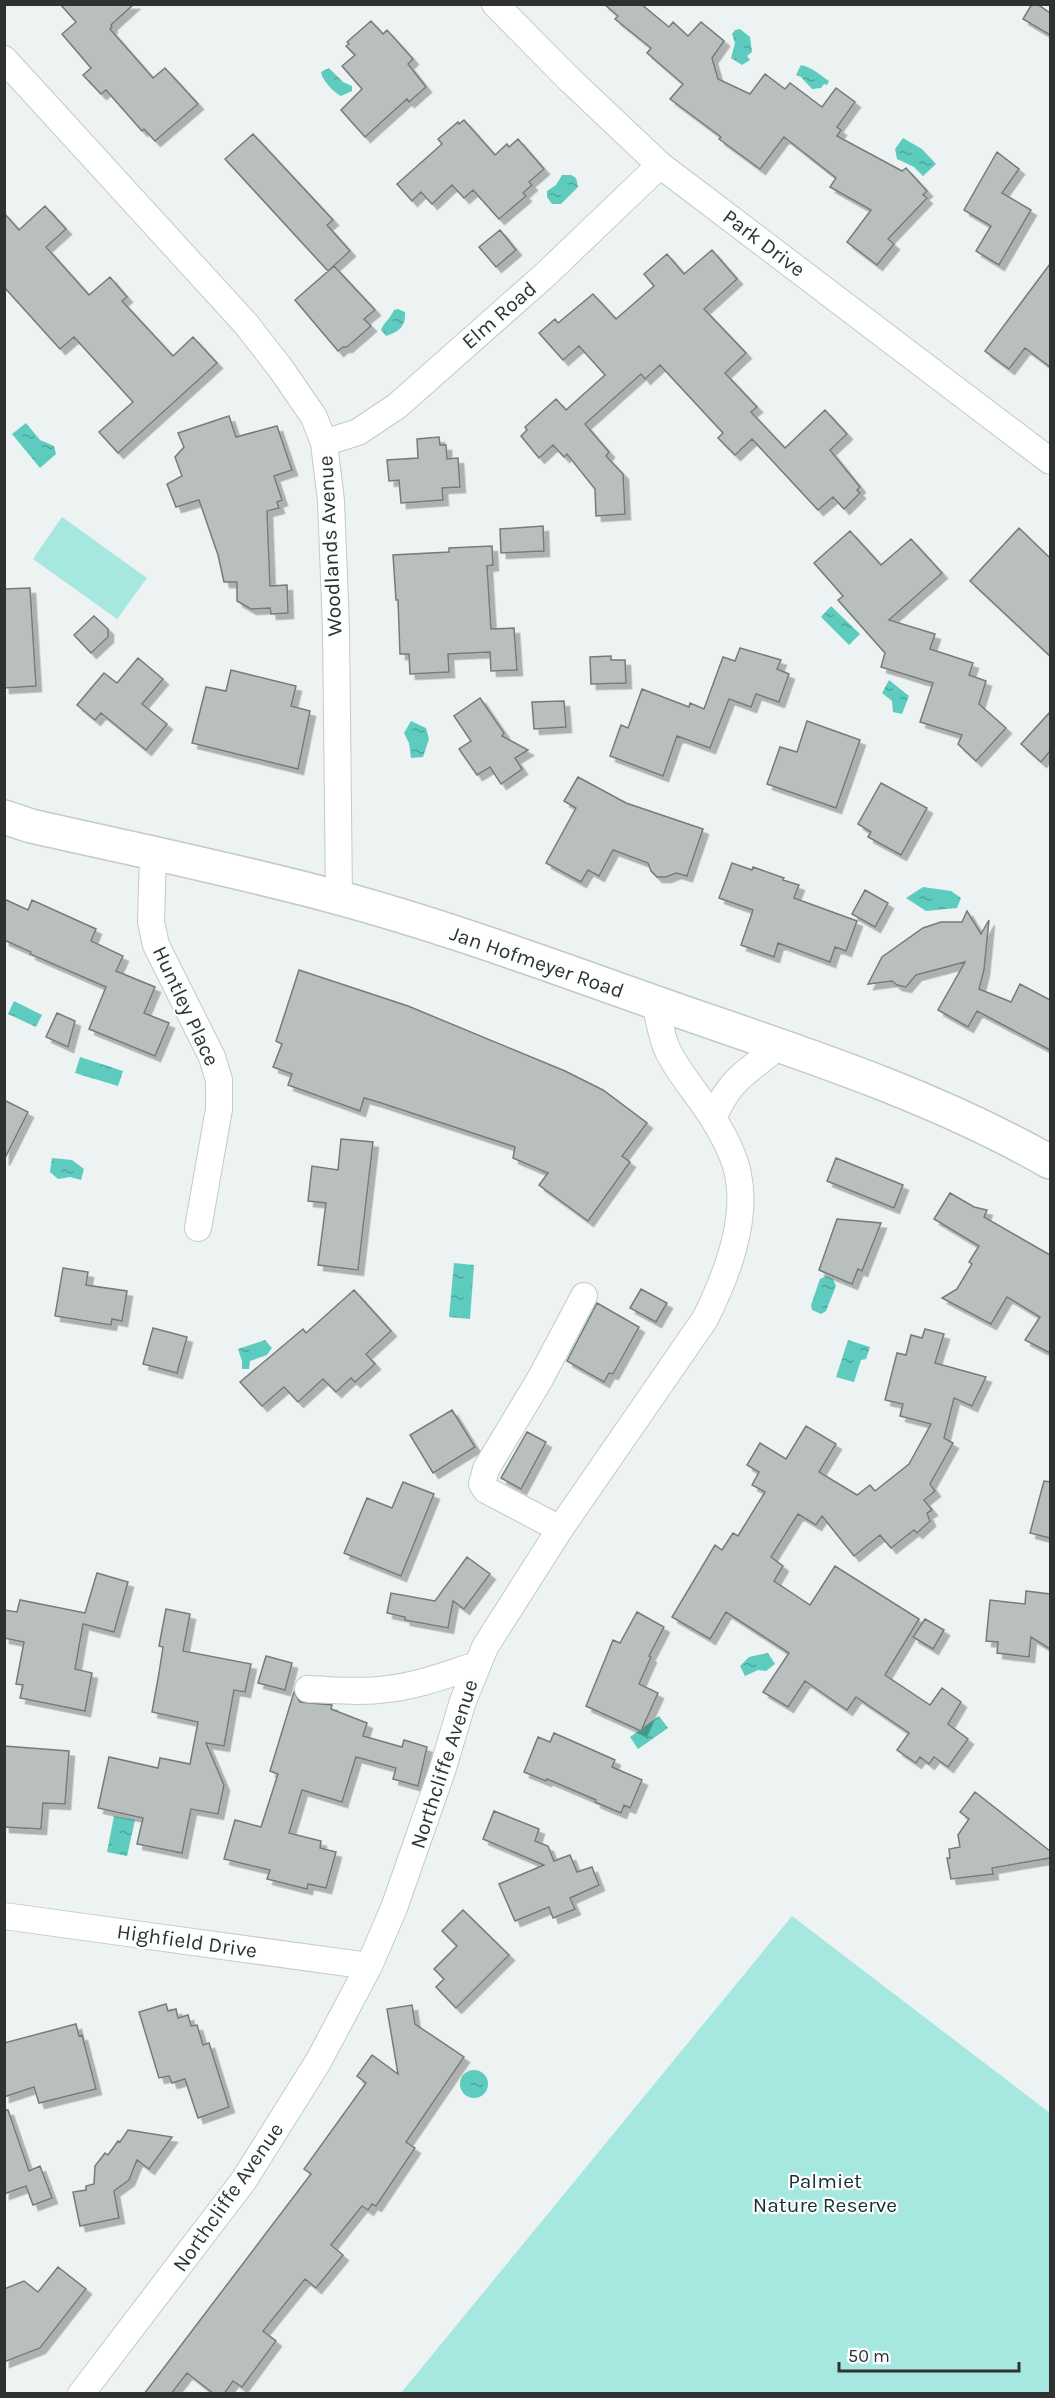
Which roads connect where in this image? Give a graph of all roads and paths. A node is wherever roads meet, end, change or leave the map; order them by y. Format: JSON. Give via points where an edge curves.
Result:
{"nodes":[{"id":1,"x":495,"y":4,"type":"edge"},
{"id":2,"x":4,"y":59,"type":"edge"},
{"id":3,"x":660,"y":165,"type":"junction"},
{"id":4,"x":324,"y":443,"type":"junction"},
{"id":5,"x":1050,"y":460,"type":"edge"},
{"id":6,"x":4,"y":817,"type":"edge"},
{"id":7,"x":153,"y":853,"type":"junction"},
{"id":8,"x":339,"y":898,"type":"junction"},
{"id":9,"x":655,"y":1003,"type":"junction"},
{"id":10,"x":778,"y":1046,"type":"junction"},
{"id":11,"x":714,"y":1118,"type":"junction"},
{"id":12,"x":1050,"y":1162,"type":"edge"},
{"id":13,"x":198,"y":1228,"type":"dead end"},
{"id":14,"x":584,"y":1296,"type":"dead end"},
{"id":15,"x":560,"y":1529,"type":"junction"},
{"id":16,"x":477,"y":1665,"type":"junction"},
{"id":17,"x":308,"y":1689,"type":"dead end"},
{"id":18,"x":4,"y":1916,"type":"edge"},
{"id":19,"x":369,"y":1966,"type":"junction"},
{"id":20,"x":81,"y":2394,"type":"edge"}],
"edges":[{"from":1,"to":3,"type":"street","name":"Park Drive"},
{"from":2,"to":4,"type":"street","name":"Woodlands Avenue","via":[[246,324],[314,417]]},
{"from":3,"to":4,"type":"street","name":"Elm Road","via":[[545,275],[397,406],[358,432]]},
{"from":3,"to":5,"type":"street","name":"Park Drive"},
{"from":4,"to":8,"type":"street","name":"Woodlands Avenue","via":[[331,501],[336,628]]},
{"from":6,"to":7,"type":"street","name":"Jan Hofmeyer Road"},
{"from":7,"to":8,"type":"street","name":"Jan Hofmeyer Road"},
{"from":7,"to":13,"type":"street","name":"Huntley Place","via":[[151,922],[156,945],[212,1057],[219,1080],[219,1109]]},
{"from":8,"to":9,"type":"street","name":"Jan Hofmeyer Road","via":[[481,942]]},
{"from":9,"to":10,"type":"street","name":"Jan Hofmeyer Road"},
{"from":9,"to":11,"type":"street","name":"Northcliffe Avenue","via":[[666,1049]]},
{"from":10,"to":11,"type":"street","via":[[738,1077]]},
{"from":10,"to":12,"type":"street","name":"Jan Hofmeyer Road","via":[[929,1103]]},
{"from":11,"to":15,"type":"street","name":"Northcliffe Avenue","via":[[734,1159],[739,1183],[738,1223],[725,1272],[705,1319]]},
{"from":14,"to":15,"type":"street","via":[[491,1459],[482,1484],[486,1490]]},
{"from":15,"to":16,"type":"street","name":"Northcliffe Avenue","via":[[501,1619]]},
{"from":16,"to":17,"type":"street","via":[[388,1689]]},
{"from":16,"to":19,"type":"street","name":"Northcliffe Avenue","via":[[409,1869]]},
{"from":18,"to":19,"type":"street","name":"Highfield Drive"},
{"from":19,"to":20,"type":"street","name":"Northcliffe Avenue","via":[[318,2062],[244,2180]]}]}
